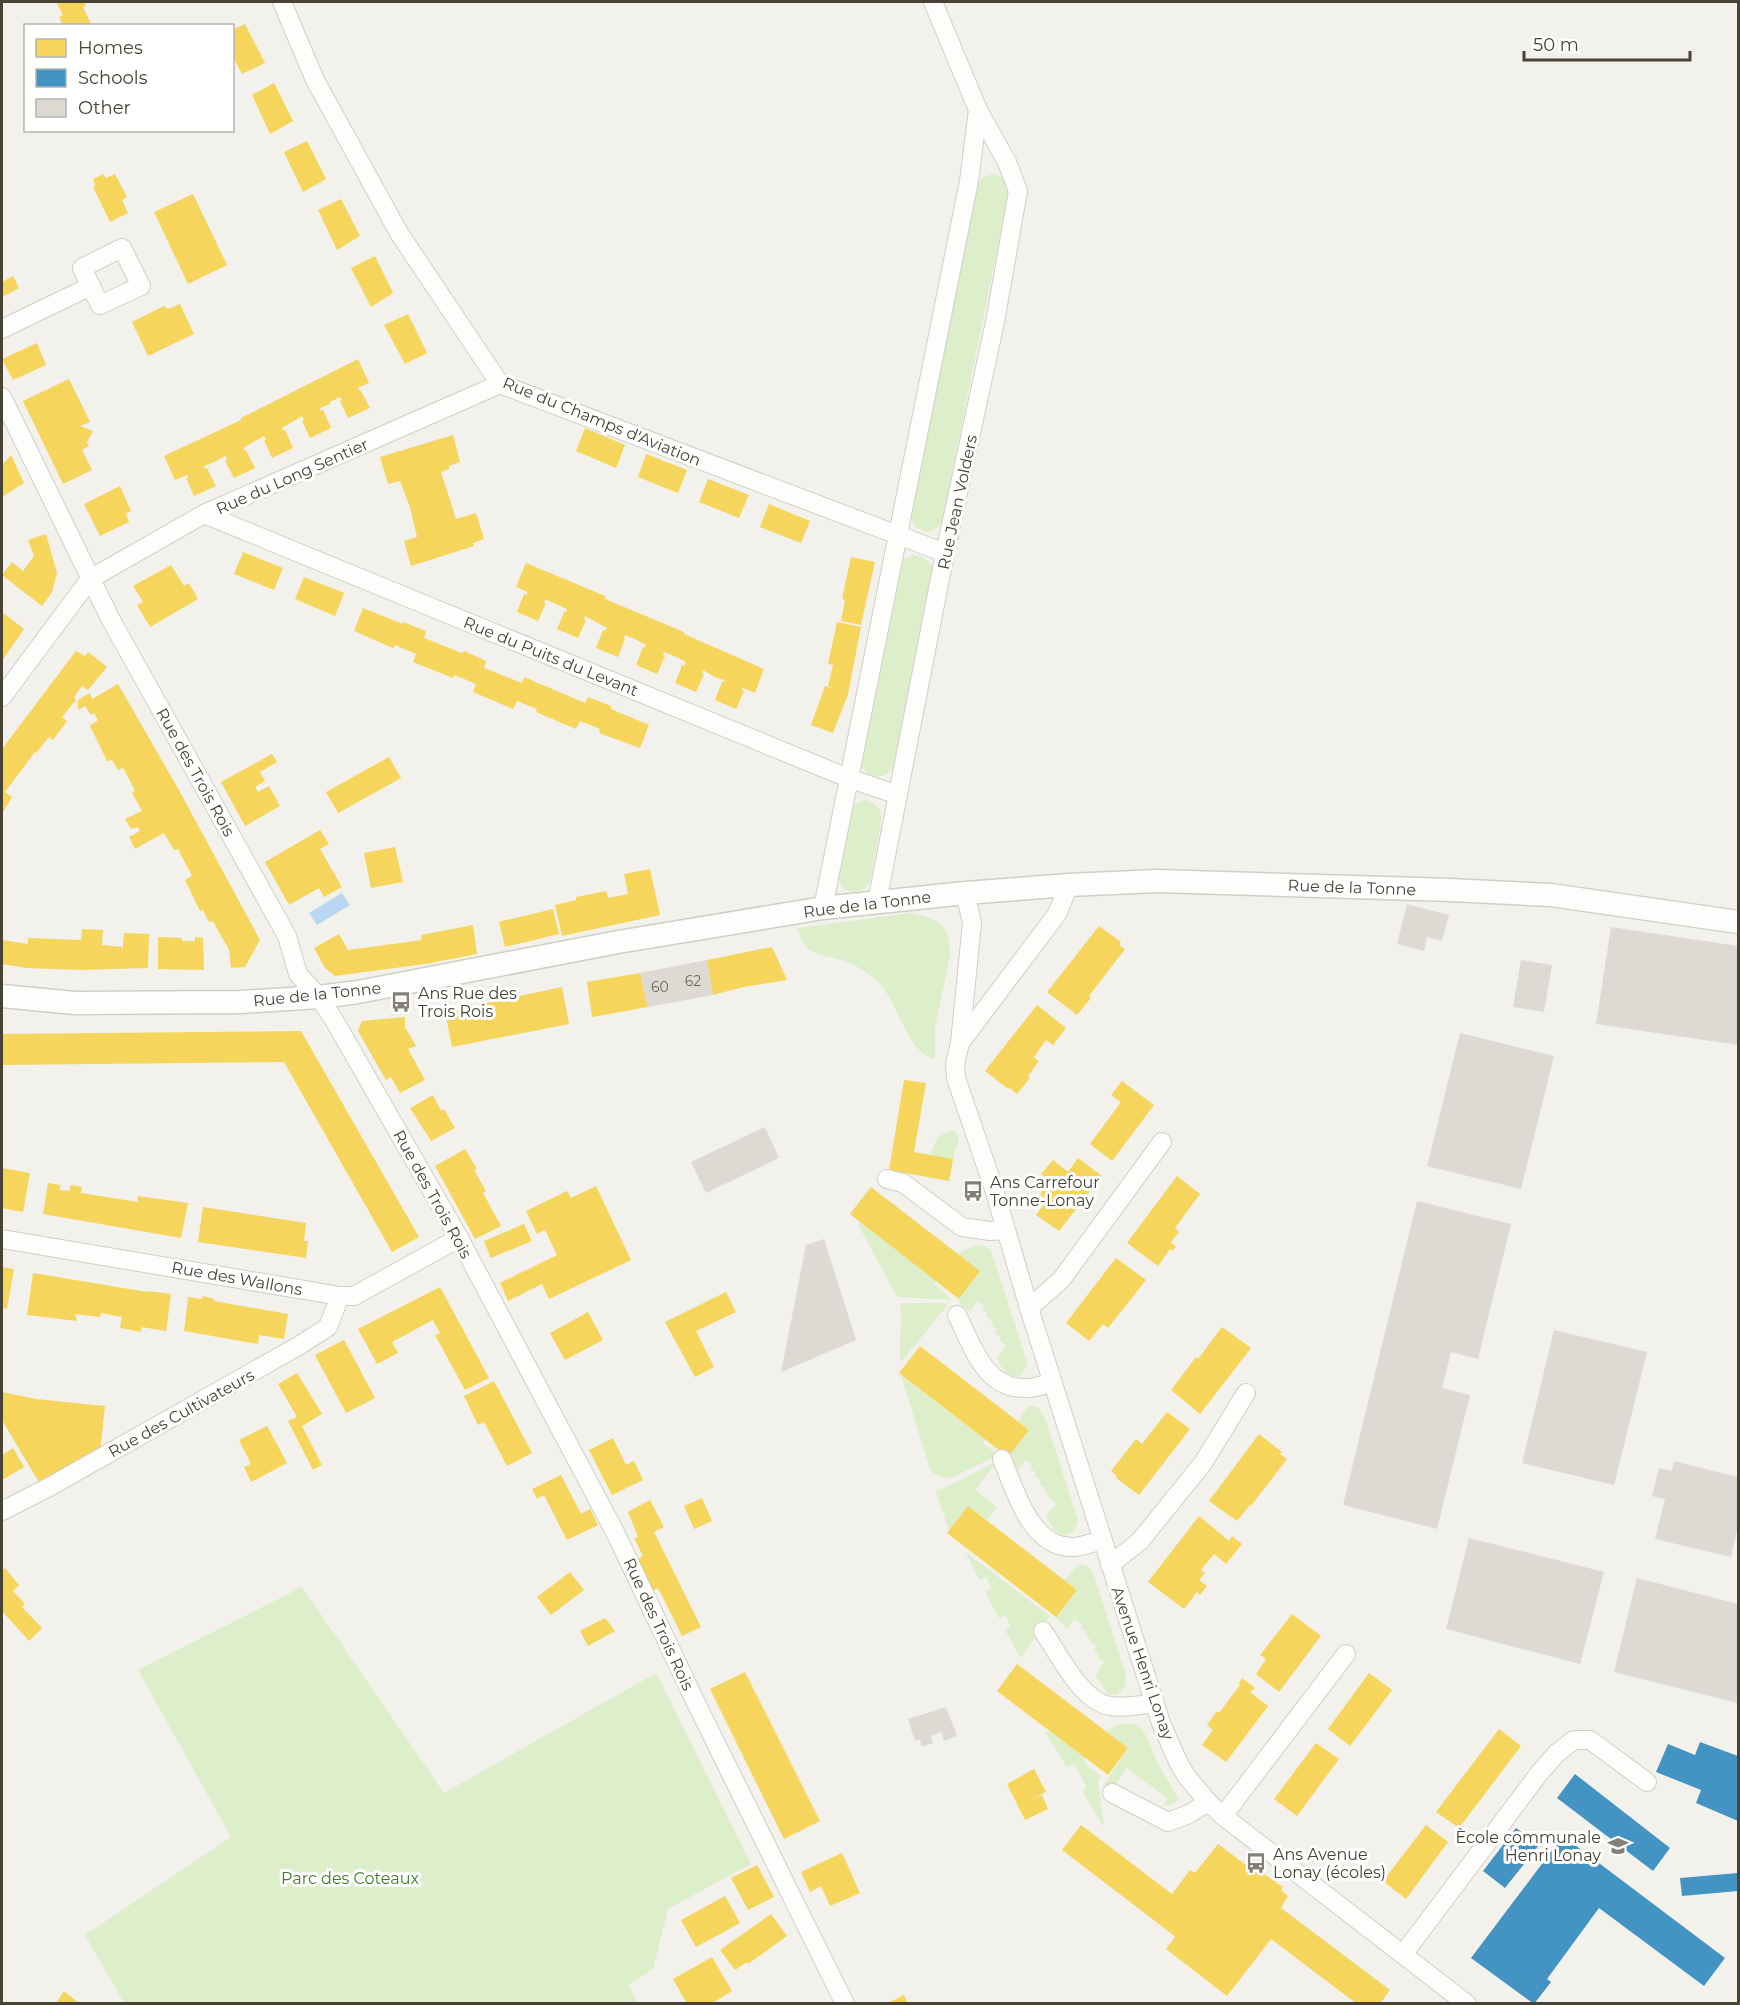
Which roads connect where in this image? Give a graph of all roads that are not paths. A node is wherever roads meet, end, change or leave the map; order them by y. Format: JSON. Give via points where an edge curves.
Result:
{"nodes":[{"id":1,"x":282,"y":2,"type":"edge"},
{"id":2,"x":933,"y":2,"type":"edge"},
{"id":3,"x":978,"y":110,"type":"junction"},
{"id":4,"x":91,"y":286,"type":"dead end"},
{"id":5,"x":2,"y":329,"type":"edge"},
{"id":6,"x":500,"y":384,"type":"junction"},
{"id":7,"x":2,"y":397,"type":"edge"},
{"id":8,"x":204,"y":514,"type":"junction"},
{"id":9,"x":897,"y":535,"type":"junction"},
{"id":10,"x":945,"y":553,"type":"junction"},
{"id":11,"x":90,"y":579,"type":"junction"},
{"id":12,"x":2,"y":697,"type":"edge"},
{"id":13,"x":848,"y":778,"type":"junction"},
{"id":14,"x":898,"y":795,"type":"junction"},
{"id":15,"x":1069,"y":885,"type":"junction"},
{"id":16,"x":965,"y":893,"type":"junction"},
{"id":17,"x":877,"y":902,"type":"junction"},
{"id":18,"x":823,"y":908,"type":"junction"},
{"id":19,"x":1738,"y":921,"type":"edge"},
{"id":20,"x":2,"y":996,"type":"edge"},
{"id":21,"x":319,"y":997,"type":"junction"},
{"id":22,"x":960,"y":1043,"type":"junction"},
{"id":23,"x":1162,"y":1142,"type":"dead end"},
{"id":24,"x":887,"y":1179,"type":"dead end"},
{"id":25,"x":1005,"y":1230,"type":"junction"},
{"id":26,"x":459,"y":1238,"type":"junction"},
{"id":27,"x":2,"y":1239,"type":"edge"},
{"id":28,"x":340,"y":1296,"type":"junction"},
{"id":29,"x":1029,"y":1308,"type":"junction"},
{"id":30,"x":957,"y":1315,"type":"dead end"},
{"id":31,"x":1053,"y":1383,"type":"junction"},
{"id":32,"x":1246,"y":1393,"type":"dead end"},
{"id":33,"x":1002,"y":1459,"type":"dead end"},
{"id":34,"x":2,"y":1511,"type":"edge"},
{"id":35,"x":1102,"y":1540,"type":"junction"},
{"id":36,"x":1110,"y":1565,"type":"junction"},
{"id":37,"x":1043,"y":1631,"type":"dead end"},
{"id":38,"x":1346,"y":1654,"type":"dead end"},
{"id":39,"x":1154,"y":1703,"type":"junction"},
{"id":40,"x":1647,"y":1782,"type":"dead end"},
{"id":41,"x":1112,"y":1793,"type":"dead end"},
{"id":42,"x":1208,"y":1802,"type":"junction"},
{"id":43,"x":1223,"y":1816,"type":"junction"},
{"id":44,"x":1404,"y":1953,"type":"junction"},
{"id":45,"x":845,"y":2004,"type":"edge"},
{"id":46,"x":1467,"y":2004,"type":"edge"}],
"edges":[{"from":1,"to":6,"type":"street","name":"Rue du Champs d'Aviation","via":[[315,80],[399,232]]},
{"from":2,"to":3,"type":"street","name":"Rue Jean Volders"},
{"from":3,"to":9,"type":"street","name":"Rue Jean Volders","via":[[969,181]]},
{"from":3,"to":10,"type":"street","name":"Rue Jean Volders","via":[[1018,191],[996,322]]},
{"from":4,"to":5,"type":"street"},
{"from":6,"to":8,"type":"street","name":"Rue du Long Sentier"},
{"from":6,"to":9,"type":"street","name":"Rue du Champs d'Aviation"},
{"from":7,"to":11,"type":"street","name":"Rue des Trois Rois"},
{"from":8,"to":11,"type":"street","name":"Rue du Long Sentier"},
{"from":8,"to":13,"type":"street","name":"Rue du Puits du Levant"},
{"from":9,"to":10,"type":"street","name":"Rue du Champs d'Aviation"},
{"from":9,"to":13,"type":"street","name":"Rue Jean Volders"},
{"from":10,"to":14,"type":"street","name":"Rue Jean Volders"},
{"from":11,"to":12,"type":"street"},
{"from":11,"to":21,"type":"street","name":"Rue des Trois Rois","via":[[287,936],[298,974]]},
{"from":13,"to":14,"type":"street","name":"Rue du Puits du Levant"},
{"from":13,"to":18,"type":"street","name":"Rue Jean Volders"},
{"from":14,"to":17,"type":"street","name":"Rue Jean Volders"},
{"from":15,"to":16,"type":"street","name":"Rue de la Tonne"},
{"from":15,"to":19,"type":"street","name":"Rue de la Tonne","via":[[1157,881],[1551,895]]},
{"from":15,"to":22,"type":"street","name":"Avenue Henri Lonay","via":[[1057,914]]},
{"from":16,"to":17,"type":"street","name":"Rue de la Tonne"},
{"from":16,"to":22,"type":"street","name":"Avenue Henri Lonay","via":[[972,923]]},
{"from":17,"to":18,"type":"street","name":"Rue de la Tonne"},
{"from":18,"to":21,"type":"street","name":"Rue de la Tonne"},
{"from":20,"to":21,"type":"street","name":"Rue de la Tonne","via":[[75,1003],[241,1002]]},
{"from":21,"to":26,"type":"street","name":"Rue des Trois Rois"},
{"from":22,"to":25,"type":"street","name":"Avenue Henri Lonay","via":[[956,1078]]},
{"from":23,"to":29,"type":"street","via":[[1061,1280]]},
{"from":24,"to":25,"type":"street","via":[[903,1183],[962,1227]]},
{"from":25,"to":29,"type":"street","name":"Avenue Henri Lonay"},
{"from":26,"to":28,"type":"street","name":"Rue des Wallons","via":[[354,1296]]},
{"from":26,"to":45,"type":"street","name":"Rue des Trois Rois","via":[[616,1534]]},
{"from":27,"to":28,"type":"street","name":"Rue des Wallons"},
{"from":28,"to":34,"type":"street","name":"Rue des Cultivateurs","via":[[328,1327],[300,1345]]},
{"from":29,"to":31,"type":"street","name":"Avenue Henri Lonay"},
{"from":30,"to":31,"type":"street","via":[[983,1369],[998,1380],[1026,1388]]},
{"from":31,"to":35,"type":"street","name":"Avenue Henri Lonay"},
{"from":32,"to":36,"type":"street","name":"Avenue Henri Lonay","via":[[1203,1463],[1140,1541]]},
{"from":33,"to":35,"type":"street","via":[[1027,1517],[1038,1531],[1065,1546]]},
{"from":35,"to":36,"type":"street","name":"Avenue Henri Lonay"},
{"from":36,"to":39,"type":"street","name":"Avenue Henri Lonay"},
{"from":37,"to":39,"type":"street","via":[[1080,1687],[1094,1700],[1109,1706]]},
{"from":38,"to":43,"type":"street"},
{"from":39,"to":42,"type":"street","name":"Avenue Henri Lonay","via":[[1179,1764]]},
{"from":40,"to":44,"type":"street","via":[[1590,1740],[1574,1740],[1541,1771]]},
{"from":41,"to":42,"type":"street","via":[[1168,1822]]},
{"from":42,"to":43,"type":"street","name":"Avenue Henri Lonay"},
{"from":43,"to":44,"type":"street","name":"Avenue Henri Lonay"},
{"from":44,"to":46,"type":"street","name":"Avenue Henri Lonay"}]}
